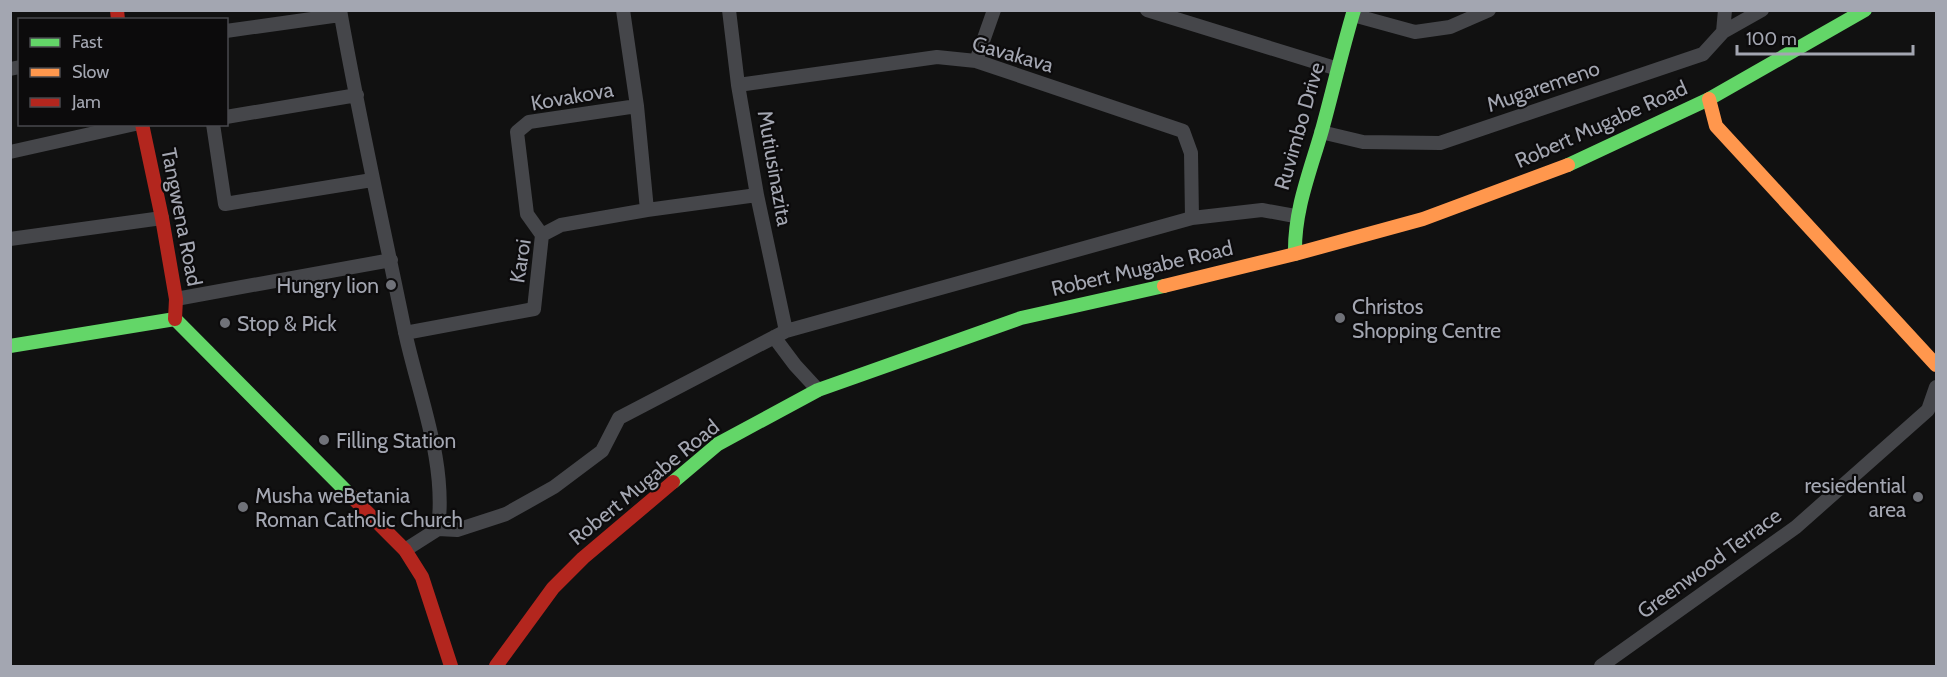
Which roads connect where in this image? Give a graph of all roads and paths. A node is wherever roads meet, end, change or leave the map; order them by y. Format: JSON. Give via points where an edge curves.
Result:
{"nodes":[{"id":1,"x":623,"y":10,"type":"edge"},
{"id":2,"x":729,"y":10,"type":"edge"},
{"id":3,"x":994,"y":10,"type":"edge"},
{"id":4,"x":1147,"y":10,"type":"edge"},
{"id":5,"x":1489,"y":10,"type":"edge"},
{"id":6,"x":1725,"y":10,"type":"edge"},
{"id":7,"x":1762,"y":10,"type":"edge"},
{"id":8,"x":1865,"y":10,"type":"edge"},
{"id":9,"x":340,"y":13,"type":"edge"},
{"id":10,"x":1353,"y":13,"type":"edge"},
{"id":11,"x":228,"y":31,"type":"edge"},
{"id":12,"x":1723,"y":32,"type":"junction"},
{"id":13,"x":976,"y":61,"type":"junction"},
{"id":14,"x":1338,"y":69,"type":"junction"},
{"id":15,"x":738,"y":85,"type":"junction"},
{"id":16,"x":357,"y":95,"type":"junction"},
{"id":17,"x":1709,"y":99,"type":"junction"},
{"id":18,"x":637,"y":106,"type":"junction"},
{"id":19,"x":228,"y":117,"type":"edge"},
{"id":20,"x":126,"y":126,"type":"edge"},
{"id":21,"x":142,"y":126,"type":"edge"},
{"id":22,"x":213,"y":126,"type":"edge"},
{"id":23,"x":1321,"y":132,"type":"junction"},
{"id":24,"x":10,"y":152,"type":"edge"},
{"id":25,"x":372,"y":180,"type":"junction"},
{"id":26,"x":757,"y":195,"type":"junction"},
{"id":27,"x":647,"y":210,"type":"junction"},
{"id":28,"x":1295,"y":216,"type":"junction"},
{"id":29,"x":162,"y":218,"type":"junction"},
{"id":30,"x":1192,"y":218,"type":"junction"},
{"id":31,"x":542,"y":235,"type":"junction"},
{"id":32,"x":10,"y":239,"type":"edge"},
{"id":33,"x":1295,"y":254,"type":"junction"},
{"id":34,"x":391,"y":260,"type":"junction"},
{"id":35,"x":176,"y":299,"type":"junction"},
{"id":36,"x":175,"y":319,"type":"junction"},
{"id":37,"x":405,"y":333,"type":"junction"},
{"id":38,"x":780,"y":334,"type":"junction"},
{"id":39,"x":10,"y":346,"type":"edge"},
{"id":40,"x":1936,"y":365,"type":"edge"},
{"id":41,"x":1936,"y":387,"type":"edge"},
{"id":42,"x":818,"y":390,"type":"junction"},
{"id":43,"x":438,"y":529,"type":"junction"},
{"id":44,"x":405,"y":550,"type":"junction"},
{"id":45,"x":451,"y":666,"type":"edge"},
{"id":46,"x":496,"y":666,"type":"edge"},
{"id":47,"x":1601,"y":666,"type":"edge"}],
"edges":[{"from":1,"to":18,"type":"street"},
{"from":2,"to":15,"type":"street","name":"Mutiusinazita"},
{"from":3,"to":13,"type":"street"},
{"from":4,"to":14,"type":"street"},
{"from":5,"to":10,"type":"street","via":[[1450,27],[1415,32]]},
{"from":6,"to":12,"type":"street"},
{"from":7,"to":12,"type":"street","name":"Mugaremeno"},
{"from":8,"to":17,"type":"main road","name":"Robert Mugabe Road"},
{"from":9,"to":11,"type":"street"},
{"from":9,"to":16,"type":"street"},
{"from":10,"to":14,"type":"main road","name":"Ruvimbo Drive"},
{"from":12,"to":23,"type":"street","name":"Mugaremeno","via":[[1702,54],[1440,143],[1363,142]]},
{"from":13,"to":15,"type":"street","name":"Gavakava","via":[[937,57]]},
{"from":13,"to":30,"type":"street","name":"Gavakava","via":[[1183,130],[1191,153]]},
{"from":14,"to":23,"type":"main road","name":"Ruvimbo Drive"},
{"from":15,"to":26,"type":"street","name":"Mutiusinazita"},
{"from":16,"to":19,"type":"street"},
{"from":16,"to":25,"type":"street"},
{"from":17,"to":33,"type":"main road","name":"Robert Mugabe Road","via":[[1560,169],[1423,219]]},
{"from":17,"to":40,"type":"main road","via":[[1716,126]]},
{"from":18,"to":27,"type":"street"},
{"from":18,"to":31,"type":"street","name":"Kovakova","via":[[529,122],[517,132],[527,214]]},
{"from":20,"to":24,"type":"street"},
{"from":21,"to":29,"type":"main road","name":"Tangwena Road"},
{"from":22,"to":25,"type":"street","via":[[225,204]]},
{"from":23,"to":28,"type":"main road","name":"Ruvimbo Drive"},
{"from":25,"to":34,"type":"street"},
{"from":26,"to":27,"type":"street","name":"Karoi"},
{"from":26,"to":38,"type":"street","name":"Mutiusinazita"},
{"from":27,"to":31,"type":"street","name":"Karoi","via":[[561,225]]},
{"from":28,"to":30,"type":"street","via":[[1262,210]]},
{"from":28,"to":33,"type":"main road","name":"Ruvimbo Drive"},
{"from":29,"to":32,"type":"street"},
{"from":29,"to":35,"type":"main road","name":"Tangwena Road"},
{"from":30,"to":38,"type":"street"},
{"from":31,"to":37,"type":"street","name":"Karoi","via":[[534,309]]},
{"from":33,"to":42,"type":"main road","name":"Robert Mugabe Road","via":[[1021,318]]},
{"from":34,"to":35,"type":"street"},
{"from":34,"to":37,"type":"street"},
{"from":35,"to":36,"type":"main road","name":"Tangwena Road"},
{"from":36,"to":39,"type":"main road"},
{"from":36,"to":44,"type":"main road"},
{"from":37,"to":43,"type":"street","via":[[439,468]]},
{"from":38,"to":42,"type":"street","via":[[795,365]]},
{"from":38,"to":43,"type":"street","via":[[619,418],[602,451],[554,487],[506,514],[457,530]]},
{"from":41,"to":47,"type":"street","name":"Greenwood Terrace","via":[[1928,410],[1796,527]]},
{"from":42,"to":46,"type":"main road","name":"Robert Mugabe Road","via":[[718,444],[583,558],[553,588]]},
{"from":43,"to":44,"type":"street"},
{"from":44,"to":45,"type":"main road","via":[[422,578]]}]}
